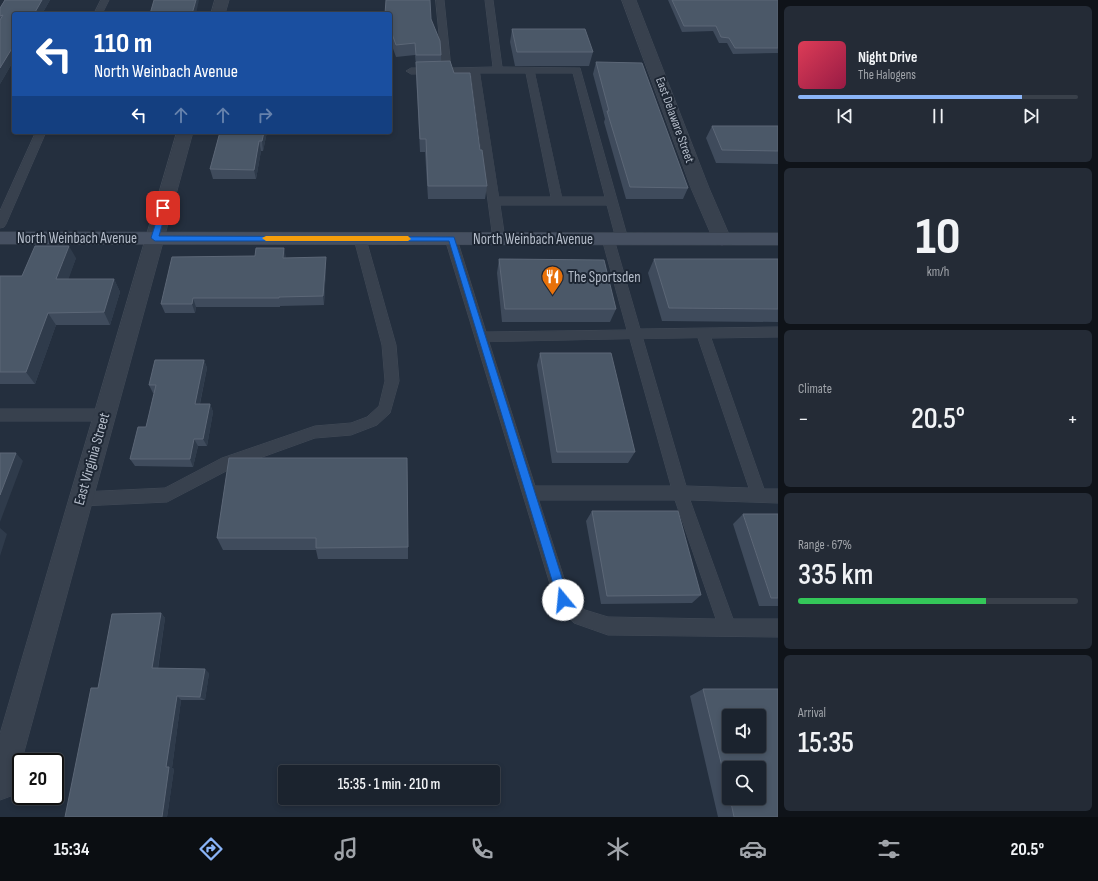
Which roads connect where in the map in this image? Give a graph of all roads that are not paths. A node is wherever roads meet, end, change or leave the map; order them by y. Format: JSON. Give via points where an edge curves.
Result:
{"nodes":[{"id":1,"x":105,"y":0,"type":"edge"},
{"id":2,"x":222,"y":0,"type":"edge"},
{"id":3,"x":440,"y":0,"type":"edge"},
{"id":4,"x":488,"y":0,"type":"edge"},
{"id":5,"x":629,"y":0,"type":"edge"},
{"id":6,"x":99,"y":12,"type":"edge"},
{"id":7,"x":219,"y":12,"type":"edge"},
{"id":8,"x":447,"y":69,"type":"junction"},
{"id":9,"x":475,"y":70,"type":"junction"},
{"id":10,"x":498,"y":70,"type":"junction"},
{"id":11,"x":530,"y":70,"type":"junction"},
{"id":12,"x":410,"y":71,"type":"dead end"},
{"id":13,"x":40,"y":134,"type":"edge"},
{"id":14,"x":184,"y":134,"type":"edge"},
{"id":15,"x":494,"y":201,"type":"junction"},
{"id":16,"x":557,"y":201,"type":"junction"},
{"id":17,"x":612,"y":201,"type":"junction"},
{"id":18,"x":0,"y":224,"type":"edge"},
{"id":19,"x":0,"y":238,"type":"edge"},
{"id":20,"x":155,"y":238,"type":"junction"},
{"id":21,"x":360,"y":239,"type":"junction"},
{"id":22,"x":452,"y":239,"type":"junction"},
{"id":23,"x":498,"y":239,"type":"junction"},
{"id":24,"x":615,"y":239,"type":"junction"},
{"id":25,"x":722,"y":239,"type":"junction"},
{"id":26,"x":778,"y":239,"type":"edge"},
{"id":27,"x":703,"y":333,"type":"junction"},
{"id":28,"x":636,"y":335,"type":"junction"},
{"id":29,"x":777,"y":335,"type":"edge"},
{"id":30,"x":482,"y":337,"type":"junction"},
{"id":31,"x":0,"y":415,"type":"edge"},
{"id":32,"x":105,"y":415,"type":"junction"},
{"id":33,"x":530,"y":493,"type":"junction"},
{"id":34,"x":680,"y":493,"type":"junction"},
{"id":35,"x":759,"y":495,"type":"junction"},
{"id":36,"x":778,"y":496,"type":"edge"},
{"id":37,"x":81,"y":499,"type":"junction"},
{"id":38,"x":728,"y":628,"type":"junction"},
{"id":39,"x":778,"y":628,"type":"edge"},
{"id":40,"x":0,"y":785,"type":"edge"}],
"edges":[{"from":1,"to":6,"type":"lane"},
{"from":2,"to":7,"type":"street"},
{"from":3,"to":8,"type":"lane"},
{"from":4,"to":10,"type":"lane"},
{"from":5,"to":25,"type":"street","name":"East Delaware Street","via":[[700,188]]},
{"from":8,"to":9,"type":"lane"},
{"from":8,"to":12,"type":"lane"},
{"from":9,"to":10,"type":"lane"},
{"from":9,"to":15,"type":"lane"},
{"from":10,"to":11,"type":"lane"},
{"from":11,"to":16,"type":"lane"},
{"from":11,"to":17,"type":"lane","via":[[577,70]]},
{"from":13,"to":18,"type":"lane"},
{"from":14,"to":20,"type":"street","name":"East Virginia Street"},
{"from":15,"to":16,"type":"lane"},
{"from":15,"to":23,"type":"lane"},
{"from":16,"to":17,"type":"lane"},
{"from":17,"to":24,"type":"lane"},
{"from":19,"to":20,"type":"main road","name":"North Weinbach Avenue"},
{"from":20,"to":21,"type":"main road","name":"North Weinbach Avenue"},
{"from":20,"to":32,"type":"street","name":"East Virginia Street"},
{"from":21,"to":22,"type":"main road","name":"North Weinbach Avenue"},
{"from":21,"to":37,"type":"lane","via":[[389,344],[392,381],[385,409],[372,421],[351,429],[314,432],[227,463],[167,495]]},
{"from":22,"to":23,"type":"main road","name":"North Weinbach Avenue"},
{"from":22,"to":30,"type":"lane"},
{"from":23,"to":24,"type":"main road","name":"North Weinbach Avenue"},
{"from":24,"to":25,"type":"main road","name":"North Weinbach Avenue"},
{"from":24,"to":28,"type":"lane"},
{"from":25,"to":26,"type":"main road","name":"North Weinbach Avenue"},
{"from":27,"to":28,"type":"lane"},
{"from":27,"to":29,"type":"lane"},
{"from":27,"to":35,"type":"lane"},
{"from":28,"to":30,"type":"lane"},
{"from":28,"to":34,"type":"lane"},
{"from":30,"to":33,"type":"lane"},
{"from":31,"to":32,"type":"lane"},
{"from":32,"to":37,"type":"street","name":"East Virginia Street"},
{"from":33,"to":34,"type":"lane"},
{"from":33,"to":38,"type":"lane","via":[[563,600],[580,617],[608,626]]},
{"from":34,"to":35,"type":"lane"},
{"from":34,"to":38,"type":"lane"},
{"from":35,"to":36,"type":"lane"},
{"from":37,"to":40,"type":"street","name":"East Virginia Street"},
{"from":38,"to":39,"type":"lane"}]}
